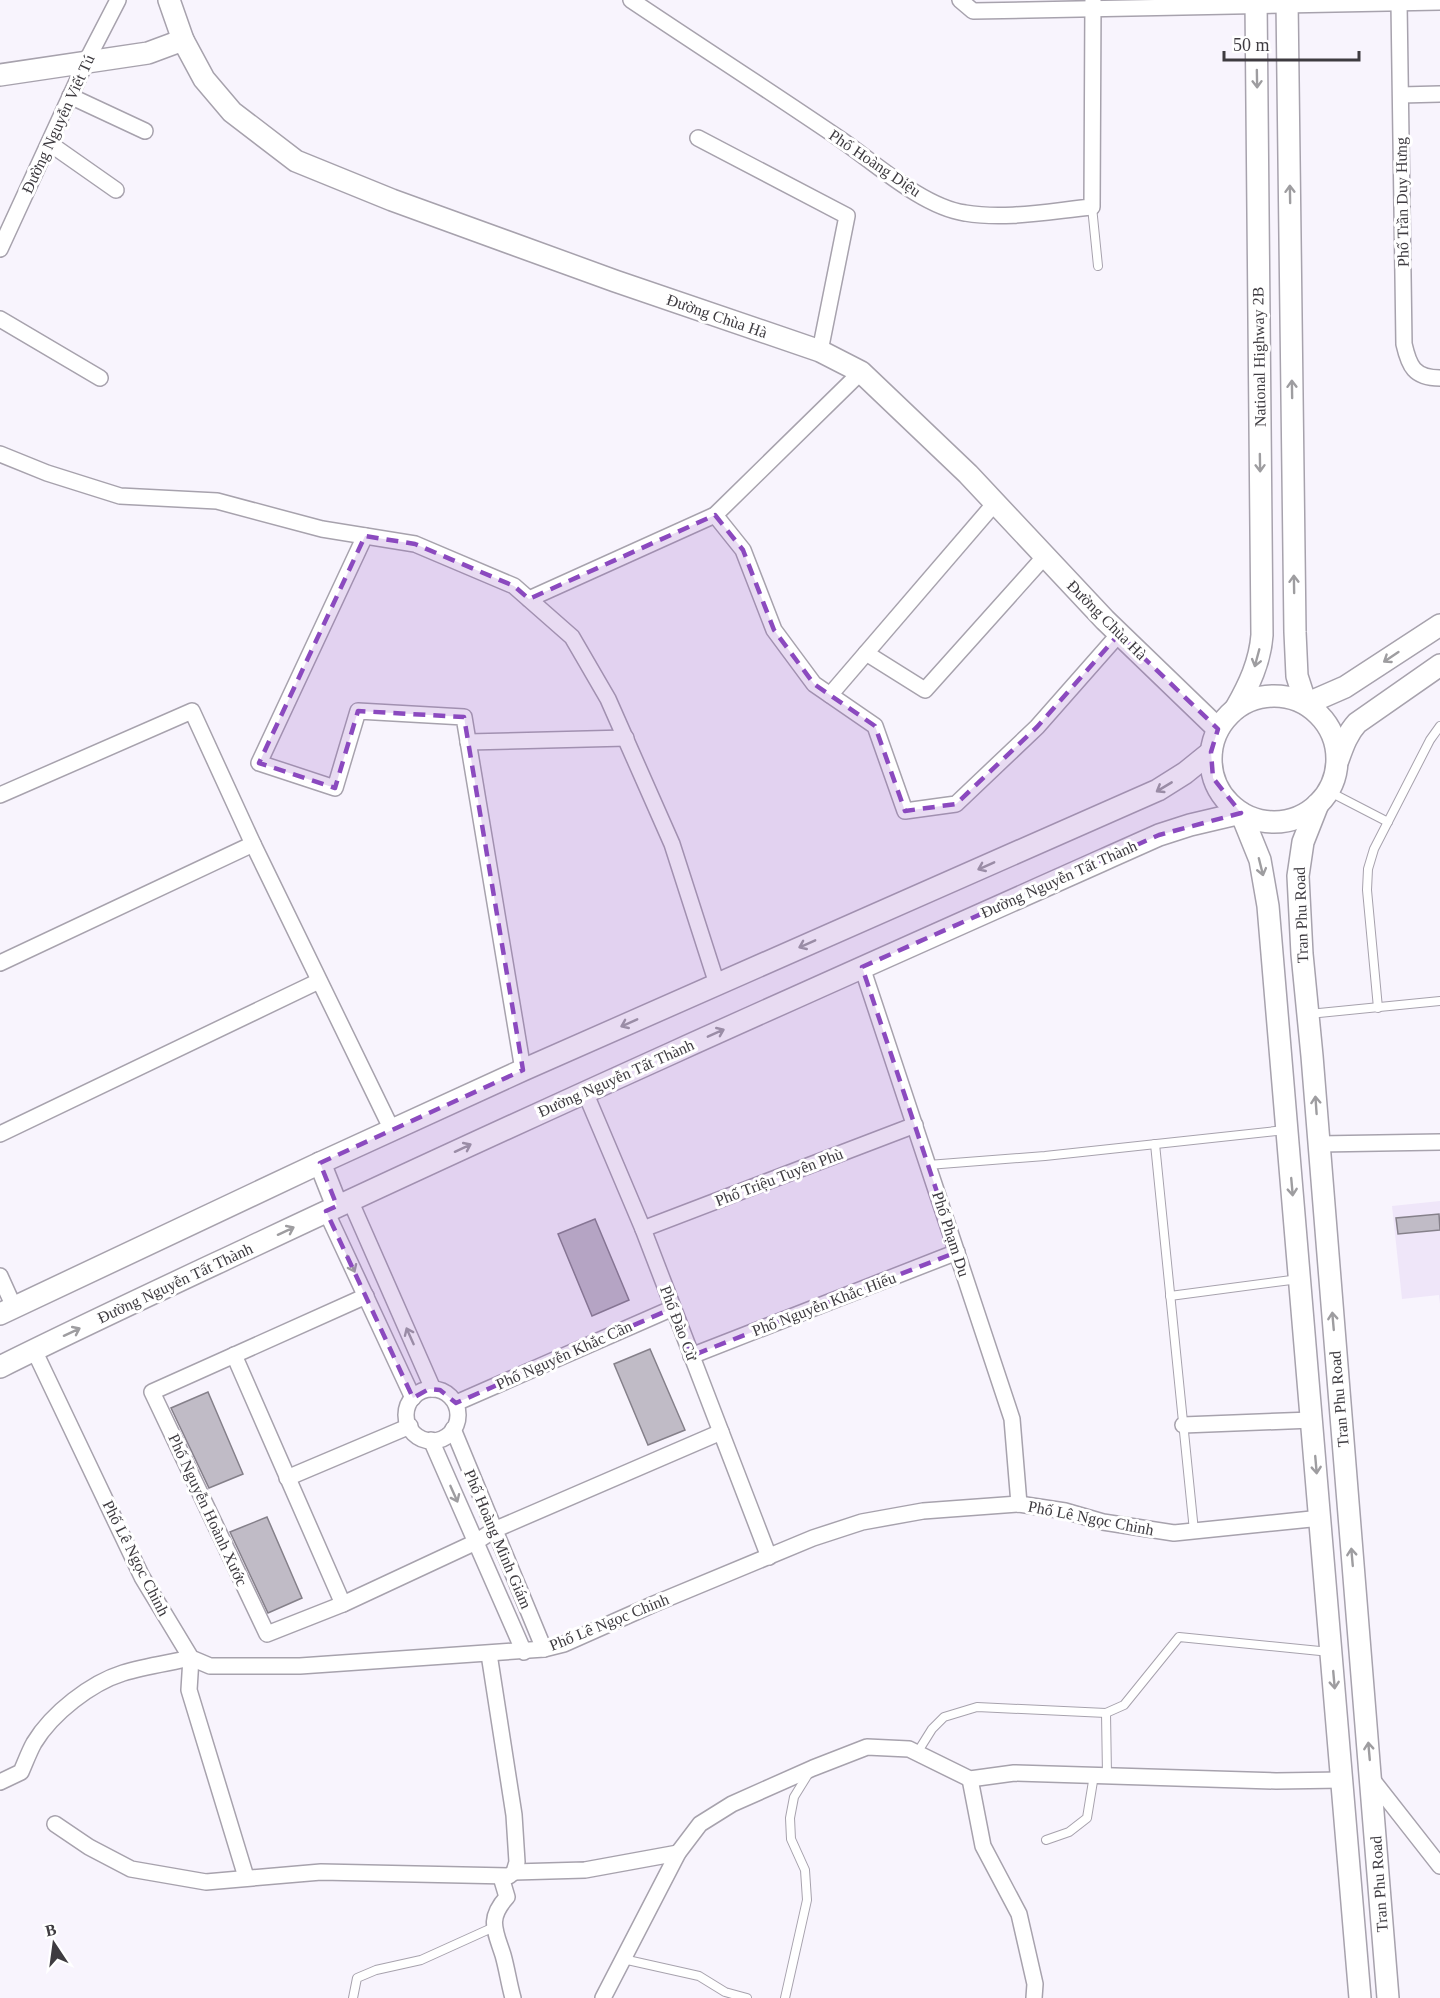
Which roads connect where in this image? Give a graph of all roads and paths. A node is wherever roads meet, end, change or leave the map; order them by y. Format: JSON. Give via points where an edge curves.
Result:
{"nodes":[{"id":1,"x":118,"y":0,"type":"edge"},
{"id":2,"x":169,"y":0,"type":"edge"},
{"id":3,"x":631,"y":0,"type":"edge"},
{"id":4,"x":960,"y":0,"type":"edge"},
{"id":5,"x":1256,"y":2,"type":"edge"},
{"id":6,"x":1287,"y":2,"type":"edge"},
{"id":7,"x":1440,"y":2,"type":"edge"},
{"id":8,"x":1399,"y":3,"type":"junction"},
{"id":9,"x":1093,"y":4,"type":"edge"},
{"id":10,"x":183,"y":40,"type":"junction"},
{"id":11,"x":86,"y":62,"type":"junction"},
{"id":12,"x":0,"y":75,"type":"edge"},
{"id":13,"x":1440,"y":94,"type":"edge"},
{"id":14,"x":1401,"y":95,"type":"junction"},
{"id":15,"x":70,"y":96,"type":"junction"},
{"id":16,"x":145,"y":131,"type":"dead end"},
{"id":17,"x":698,"y":138,"type":"dead end"},
{"id":18,"x":49,"y":143,"type":"junction"},
{"id":19,"x":116,"y":190,"type":"dead end"},
{"id":20,"x":1092,"y":207,"type":"junction"},
{"id":21,"x":0,"y":249,"type":"edge"},
{"id":22,"x":1098,"y":266,"type":"dead end"},
{"id":23,"x":0,"y":319,"type":"edge"},
{"id":24,"x":820,"y":351,"type":"junction"},
{"id":25,"x":861,"y":372,"type":"junction"},
{"id":26,"x":100,"y":378,"type":"dead end"},
{"id":27,"x":1440,"y":378,"type":"edge"},
{"id":28,"x":0,"y":454,"type":"edge"},
{"id":29,"x":995,"y":503,"type":"junction"},
{"id":30,"x":715,"y":514,"type":"junction"},
{"id":31,"x":365,"y":536,"type":"junction"},
{"id":32,"x":1045,"y":556,"type":"junction"},
{"id":33,"x":529,"y":599,"type":"junction"},
{"id":34,"x":1440,"y":625,"type":"edge"},
{"id":35,"x":1119,"y":634,"type":"junction"},
{"id":36,"x":866,"y":653,"type":"junction"},
{"id":37,"x":1440,"y":665,"type":"edge"},
{"id":38,"x":830,"y":695,"type":"junction"},
{"id":39,"x":1306,"y":704,"type":"junction"},
{"id":40,"x":1236,"y":708,"type":"junction"},
{"id":41,"x":1440,"y":726,"type":"edge"},
{"id":42,"x":1218,"y":729,"type":"junction"},
{"id":43,"x":626,"y":738,"type":"junction"},
{"id":44,"x":468,"y":742,"type":"junction"},
{"id":45,"x":1211,"y":752,"type":"junction"},
{"id":46,"x":1336,"y":767,"type":"junction"},
{"id":47,"x":0,"y":795,"type":"edge"},
{"id":48,"x":1323,"y":797,"type":"junction"},
{"id":49,"x":1241,"y":813,"type":"junction"},
{"id":50,"x":1388,"y":822,"type":"junction"},
{"id":51,"x":253,"y":844,"type":"junction"},
{"id":52,"x":0,"y":963,"type":"edge"},
{"id":53,"x":862,"y":967,"type":"junction"},
{"id":54,"x":319,"y":981,"type":"junction"},
{"id":55,"x":717,"y":984,"type":"junction"},
{"id":56,"x":1440,"y":1001,"type":"edge"},
{"id":57,"x":1378,"y":1008,"type":"junction"},
{"id":58,"x":1308,"y":1015,"type":"junction"},
{"id":59,"x":523,"y":1071,"type":"junction"},
{"id":60,"x":585,"y":1092,"type":"junction"},
{"id":61,"x":915,"y":1125,"type":"junction"},
{"id":62,"x":392,"y":1130,"type":"junction"},
{"id":63,"x":1287,"y":1130,"type":"junction"},
{"id":64,"x":0,"y":1134,"type":"edge"},
{"id":65,"x":1440,"y":1142,"type":"edge"},
{"id":66,"x":1155,"y":1144,"type":"junction"},
{"id":67,"x":1319,"y":1144,"type":"junction"},
{"id":68,"x":320,"y":1163,"type":"junction"},
{"id":69,"x":928,"y":1166,"type":"junction"},
{"id":70,"x":338,"y":1206,"type":"junction"},
{"id":71,"x":643,"y":1229,"type":"junction"},
{"id":72,"x":957,"y":1252,"type":"junction"},
{"id":73,"x":0,"y":1276,"type":"edge"},
{"id":74,"x":1300,"y":1278,"type":"junction"},
{"id":75,"x":366,"y":1296,"type":"junction"},
{"id":76,"x":1170,"y":1296,"type":"junction"},
{"id":77,"x":673,"y":1308,"type":"junction"},
{"id":78,"x":7,"y":1310,"type":"edge"},
{"id":79,"x":34,"y":1350,"type":"junction"},
{"id":80,"x":234,"y":1355,"type":"junction"},
{"id":81,"x":691,"y":1356,"type":"junction"},
{"id":82,"x":0,"y":1367,"type":"edge"},
{"id":83,"x":434,"y":1389,"type":"junction"},
{"id":84,"x":413,"y":1398,"type":"junction"},
{"id":85,"x":456,"y":1403,"type":"junction"},
{"id":86,"x":1312,"y":1420,"type":"junction"},
{"id":87,"x":1183,"y":1425,"type":"junction"},
{"id":88,"x":410,"y":1426,"type":"junction"},
{"id":89,"x":453,"y":1429,"type":"junction"},
{"id":90,"x":721,"y":1432,"type":"junction"},
{"id":91,"x":431,"y":1440,"type":"junction"},
{"id":92,"x":287,"y":1478,"type":"junction"},
{"id":93,"x":1019,"y":1504,"type":"junction"},
{"id":94,"x":1321,"y":1518,"type":"junction"},
{"id":95,"x":494,"y":1530,"type":"junction"},
{"id":96,"x":1194,"y":1531,"type":"junction"},
{"id":97,"x":476,"y":1542,"type":"junction"},
{"id":98,"x":769,"y":1557,"type":"junction"},
{"id":99,"x":343,"y":1604,"type":"junction"},
{"id":100,"x":544,"y":1649,"type":"junction"},
{"id":101,"x":524,"y":1652,"type":"junction"},
{"id":102,"x":1332,"y":1652,"type":"junction"},
{"id":103,"x":489,"y":1654,"type":"junction"},
{"id":104,"x":191,"y":1658,"type":"junction"},
{"id":105,"x":1106,"y":1713,"type":"junction"},
{"id":106,"x":917,"y":1753,"type":"junction"},
{"id":107,"x":813,"y":1768,"type":"junction"},
{"id":108,"x":1100,"y":1775,"type":"junction"},
{"id":109,"x":1371,"y":1778,"type":"junction"},
{"id":110,"x":970,"y":1779,"type":"junction"},
{"id":111,"x":1342,"y":1780,"type":"junction"},
{"id":112,"x":0,"y":1782,"type":"edge"},
{"id":113,"x":55,"y":1824,"type":"dead end"},
{"id":114,"x":1046,"y":1840,"type":"dead end"},
{"id":115,"x":678,"y":1853,"type":"junction"},
{"id":116,"x":1440,"y":1866,"type":"edge"},
{"id":117,"x":508,"y":1874,"type":"junction"},
{"id":118,"x":246,"y":1877,"type":"junction"},
{"id":119,"x":494,"y":1927,"type":"junction"},
{"id":120,"x":623,"y":1959,"type":"junction"},
{"id":121,"x":353,"y":1998,"type":"edge"},
{"id":122,"x":513,"y":1998,"type":"edge"},
{"id":123,"x":603,"y":1998,"type":"edge"},
{"id":124,"x":747,"y":1998,"type":"edge"},
{"id":125,"x":785,"y":1998,"type":"edge"},
{"id":126,"x":1034,"y":1998,"type":"edge"},
{"id":127,"x":1360,"y":1998,"type":"edge"},
{"id":128,"x":1388,"y":1998,"type":"edge"}],
"edges":[{"from":1,"to":11,"type":"street","name":"Đường Nguyễn Viết Tú"},
{"from":2,"to":10,"type":"main road","name":"Đường Chùa Hà"},
{"from":3,"to":20,"type":"street","name":"Phố Hoàng Diệu","via":[[903,185],[937,204],[963,213],[1000,216]]},
{"from":4,"to":9,"type":"street","via":[[973,11]]},
{"from":5,"to":6,"type":"street"},
{"from":5,"to":9,"type":"street"},
{"from":5,"to":40,"type":"main road","name":"National Highway 2B","one_way":true,"via":[[1262,634],[1251,679]]},
{"from":6,"to":8,"type":"street"},
{"from":39,"to":6,"type":"main road","name":"National Highway 2B","one_way":true,"via":[[1297,676],[1295,632]]},
{"from":7,"to":8,"type":"street"},
{"from":8,"to":14,"type":"street","name":"Phố Trần Duy Hưng"},
{"from":9,"to":20,"type":"street"},
{"from":10,"to":11,"type":"main road","via":[[148,53]]},
{"from":10,"to":24,"type":"main road","name":"Đường Chùa Hà","via":[[204,79],[232,112],[296,161],[604,277]]},
{"from":11,"to":12,"type":"main road"},
{"from":11,"to":15,"type":"street","name":"Đường Nguyễn Viết Tú"},
{"from":13,"to":14,"type":"street"},
{"from":14,"to":27,"type":"street","name":"Phố Trần Duy Hưng","via":[[1404,344],[1408,363],[1416,373]]},
{"from":15,"to":16,"type":"street"},
{"from":15,"to":18,"type":"street","name":"Đường Nguyễn Viết Tú"},
{"from":17,"to":24,"type":"street","via":[[847,216]]},
{"from":18,"to":19,"type":"street"},
{"from":18,"to":21,"type":"street","name":"Đường Nguyễn Viết Tú"},
{"from":20,"to":22,"type":"lane"},
{"from":23,"to":26,"type":"street"},
{"from":24,"to":25,"type":"main road","name":"Đường Chùa Hà"},
{"from":25,"to":29,"type":"main road","name":"Đường Chùa Hà"},
{"from":25,"to":30,"type":"street"},
{"from":28,"to":31,"type":"street","via":[[120,496],[217,501],[322,529]]},
{"from":29,"to":32,"type":"main road","name":"Đường Chùa Hà"},
{"from":29,"to":36,"type":"street"},
{"from":30,"to":33,"type":"street"},
{"from":30,"to":38,"type":"street","via":[[743,550],[774,630],[814,684]]},
{"from":31,"to":33,"type":"street","via":[[415,544],[514,586]]},
{"from":31,"to":44,"type":"street","via":[[259,763],[335,788],[358,711],[464,717]]},
{"from":32,"to":35,"type":"main road","name":"Đường Chùa Hà"},
{"from":32,"to":36,"type":"street","via":[[925,690]]},
{"from":33,"to":43,"type":"street","via":[[572,637]]},
{"from":34,"to":39,"type":"main road","one_way":true,"via":[[1351,684]]},
{"from":35,"to":38,"type":"street","via":[[1037,727],[956,804],[905,811],[875,726]]},
{"from":35,"to":42,"type":"main road","name":"Đường Chùa Hà"},
{"from":36,"to":38,"type":"street"},
{"from":37,"to":46,"type":"main road","via":[[1357,723],[1349,732]]},
{"from":39,"to":40,"type":"main road","via":[[1270,696],[1252,699]]},
{"from":39,"to":46,"type":"main road","via":[[1330,731],[1336,748]]},
{"from":40,"to":42,"type":"main road"},
{"from":41,"to":50,"type":"lane"},
{"from":42,"to":45,"type":"main road"},
{"from":43,"to":44,"type":"street"},
{"from":43,"to":55,"type":"street","via":[[672,844]]},
{"from":44,"to":59,"type":"street"},
{"from":45,"to":49,"type":"main road","via":[[1211,770],[1217,787]]},
{"from":45,"to":55,"type":"main road","one_way":true,"via":[[1158,790]]},
{"from":46,"to":48,"type":"main road"},
{"from":47,"to":51,"type":"street","via":[[192,711]]},
{"from":48,"to":49,"type":"main road","via":[[1300,816],[1281,821],[1260,820]]},
{"from":48,"to":50,"type":"lane"},
{"from":48,"to":58,"type":"main road","name":"Tran Phu Road","via":[[1303,842],[1298,876]]},
{"from":49,"to":53,"type":"main road","name":"Đường Nguyễn Tất Thành","via":[[1159,835]]},
{"from":49,"to":63,"type":"main road","name":"Tran Phu Road","one_way":true,"via":[[1260,860],[1268,906]]},
{"from":50,"to":57,"type":"lane","via":[[1374,849],[1366,890]]},
{"from":51,"to":52,"type":"street"},
{"from":51,"to":54,"type":"street"},
{"from":60,"to":53,"type":"main road","name":"Đường Nguyễn Tất Thành","one_way":true},
{"from":53,"to":61,"type":"street","name":"Phố Phạm Du"},
{"from":54,"to":62,"type":"street"},
{"from":54,"to":64,"type":"street"},
{"from":55,"to":59,"type":"main road","one_way":true},
{"from":56,"to":57,"type":"lane"},
{"from":57,"to":58,"type":"lane"},
{"from":67,"to":58,"type":"main road","name":"Tran Phu Road","one_way":true},
{"from":59,"to":62,"type":"main road"},
{"from":70,"to":60,"type":"main road","name":"Đường Nguyễn Tất Thành","one_way":true},
{"from":60,"to":71,"type":"street","name":"Phố Đào Cừ"},
{"from":61,"to":69,"type":"street","name":"Phố Phạm Du"},
{"from":61,"to":71,"type":"street","name":"Phố Triệu Tuyên Phù"},
{"from":62,"to":68,"type":"main road"},
{"from":63,"to":66,"type":"lane"},
{"from":63,"to":74,"type":"main road","name":"Tran Phu Road","one_way":true},
{"from":65,"to":67,"type":"street"},
{"from":66,"to":69,"type":"lane"},
{"from":66,"to":76,"type":"lane"},
{"from":109,"to":67,"type":"main road","name":"Tran Phu Road","one_way":true},
{"from":68,"to":70,"type":"main road"},
{"from":68,"to":78,"type":"main road"},
{"from":69,"to":72,"type":"street","name":"Phố Phạm Du"},
{"from":70,"to":75,"type":"street","one_way":true},
{"from":79,"to":70,"type":"main road","name":"Đường Nguyễn Tất Thành","one_way":true},
{"from":83,"to":70,"type":"street","one_way":true},
{"from":71,"to":77,"type":"street","name":"Phố Đào Cừ"},
{"from":72,"to":81,"type":"street","name":"Phố Nguyễn Khắc Hiếu"},
{"from":72,"to":93,"type":"street","name":"Phố Phạm Du","via":[[1012,1419]]},
{"from":73,"to":78,"type":"street"},
{"from":74,"to":76,"type":"lane"},
{"from":74,"to":86,"type":"main road","name":"Tran Phu Road"},
{"from":75,"to":80,"type":"street","name":"Phố Nguyễn Hoành Xước"},
{"from":75,"to":84,"type":"street"},
{"from":76,"to":87,"type":"lane"},
{"from":77,"to":81,"type":"street","name":"Phố Đào Cừ"},
{"from":77,"to":85,"type":"street","name":"Phố Nguyễn Khắc Cần"},
{"from":79,"to":82,"type":"main road","name":"Đường Nguyễn Tất Thành"},
{"from":79,"to":104,"type":"street","name":"Phố Lê Ngọc Chinh","via":[[142,1576]]},
{"from":80,"to":92,"type":"street"},
{"from":80,"to":99,"type":"street","name":"Phố Nguyễn Hoành Xước","via":[[152,1392],[267,1634]]},
{"from":81,"to":90,"type":"street","name":"Phố Đào Cừ"},
{"from":83,"to":84,"type":"street"},
{"from":83,"to":85,"type":"street"},
{"from":84,"to":88,"type":"street","via":[[407,1410]]},
{"from":85,"to":89,"type":"street","via":[[458,1414]]},
{"from":86,"to":87,"type":"street"},
{"from":86,"to":94,"type":"main road","name":"Tran Phu Road","one_way":true},
{"from":87,"to":96,"type":"lane"},
{"from":88,"to":91,"type":"street","via":[[420,1437]]},
{"from":88,"to":92,"type":"street"},
{"from":89,"to":91,"type":"street","via":[[441,1439]]},
{"from":89,"to":95,"type":"street","name":"Phố Hoàng Minh Giám"},
{"from":90,"to":95,"type":"street","name":"Phố Nguyễn Hoành Xước"},
{"from":90,"to":98,"type":"street","name":"Phố Đào Cừ"},
{"from":91,"to":97,"type":"street","name":"Phố Hoàng Minh Giám","one_way":true},
{"from":92,"to":99,"type":"street"},
{"from":93,"to":96,"type":"street","name":"Phố Lê Ngọc Chinh","via":[[1137,1528],[1174,1533]]},
{"from":93,"to":98,"type":"street","name":"Phố Lê Ngọc Chinh","via":[[923,1511],[862,1522]]},
{"from":94,"to":96,"type":"street","name":"Phố Lê Ngọc Chinh"},
{"from":94,"to":102,"type":"main road","name":"Tran Phu Road"},
{"from":95,"to":97,"type":"street","name":"Phố Nguyễn Hoành Xước"},
{"from":95,"to":100,"type":"street","name":"Phố Hoàng Minh Giám"},
{"from":97,"to":99,"type":"street","name":"Phố Nguyễn Hoành Xước"},
{"from":97,"to":101,"type":"street","name":"Phố Hoàng Minh Giám"},
{"from":98,"to":100,"type":"street","name":"Phố Lê Ngọc Chinh"},
{"from":100,"to":101,"type":"street","name":"Phố Lê Ngọc Chinh"},
{"from":101,"to":103,"type":"street","name":"Phố Lê Ngọc Chinh"},
{"from":102,"to":105,"type":"lane","via":[[1179,1637],[1124,1705]]},
{"from":102,"to":111,"type":"main road","name":"Tran Phu Road","one_way":true},
{"from":103,"to":104,"type":"street","name":"Phố Lê Ngọc Chinh","via":[[300,1666],[210,1666]]},
{"from":103,"to":117,"type":"street","via":[[514,1815],[517,1862]]},
{"from":104,"to":112,"type":"street","via":[[123,1673],[81,1695],[47,1725],[21,1772]]},
{"from":104,"to":118,"type":"street","via":[[189,1690]]},
{"from":105,"to":106,"type":"lane","via":[[977,1707],[944,1717]]},
{"from":105,"to":108,"type":"lane"},
{"from":106,"to":107,"type":"street","via":[[909,1749],[867,1747]]},
{"from":106,"to":110,"type":"street"},
{"from":107,"to":115,"type":"street","via":[[732,1804],[700,1824]]},
{"from":107,"to":125,"type":"lane","via":[[794,1797],[790,1818],[791,1839],[805,1870],[807,1900]]},
{"from":108,"to":110,"type":"street","via":[[1014,1773]]},
{"from":108,"to":111,"type":"street","via":[[1276,1782]]},
{"from":108,"to":114,"type":"lane","via":[[1088,1818],[1069,1832]]},
{"from":109,"to":111,"type":"main road"},
{"from":109,"to":116,"type":"street"},
{"from":109,"to":128,"type":"main road","name":"Tran Phu Road"},
{"from":110,"to":126,"type":"street","via":[[983,1846],[1019,1914],[1035,1984]]},
{"from":111,"to":127,"type":"main road","name":"Tran Phu Road"},
{"from":113,"to":118,"type":"street","via":[[130,1869],[206,1882]]},
{"from":115,"to":117,"type":"street","via":[[585,1870]]},
{"from":115,"to":120,"type":"street"},
{"from":117,"to":118,"type":"street","via":[[321,1872]]},
{"from":117,"to":119,"type":"street","via":[[507,1897],[500,1904]]},
{"from":119,"to":121,"type":"lane","via":[[421,1960],[357,1978]]},
{"from":119,"to":122,"type":"street"},
{"from":120,"to":123,"type":"street"},
{"from":120,"to":124,"type":"lane","via":[[699,1976],[725,1992]]}]}
